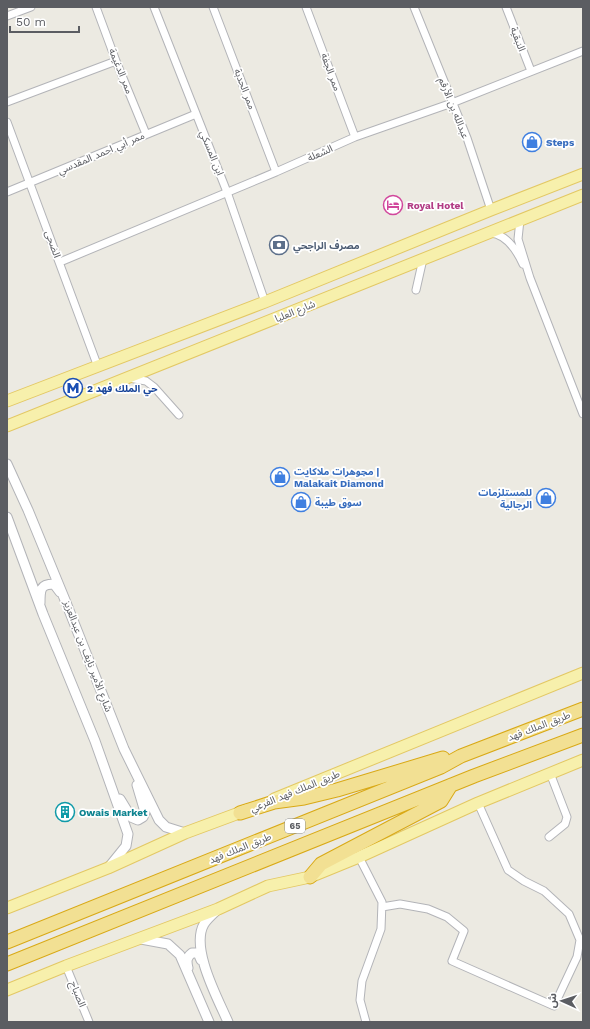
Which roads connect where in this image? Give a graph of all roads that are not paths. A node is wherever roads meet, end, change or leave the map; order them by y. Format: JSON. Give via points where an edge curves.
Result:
{"nodes":[{"id":1,"x":31,"y":7,"type":"edge"},
{"id":2,"x":96,"y":7,"type":"edge"},
{"id":3,"x":154,"y":7,"type":"edge"},
{"id":4,"x":213,"y":7,"type":"edge"},
{"id":5,"x":306,"y":7,"type":"edge"},
{"id":6,"x":414,"y":7,"type":"edge"},
{"id":7,"x":506,"y":7,"type":"edge"},
{"id":8,"x":7,"y":16,"type":"edge"},
{"id":9,"x":583,"y":51,"type":"edge"},
{"id":10,"x":116,"y":61,"type":"junction"},
{"id":11,"x":531,"y":71,"type":"junction"},
{"id":12,"x":7,"y":102,"type":"edge"},
{"id":13,"x":452,"y":102,"type":"junction"},
{"id":14,"x":196,"y":114,"type":"junction"},
{"id":15,"x":7,"y":122,"type":"edge"},
{"id":16,"x":146,"y":134,"type":"junction"},
{"id":17,"x":355,"y":137,"type":"junction"},
{"id":18,"x":276,"y":172,"type":"junction"},
{"id":19,"x":583,"y":174,"type":"edge"},
{"id":20,"x":31,"y":183,"type":"junction"},
{"id":21,"x":7,"y":192,"type":"edge"},
{"id":22,"x":227,"y":192,"type":"junction"},
{"id":23,"x":583,"y":195,"type":"edge"},
{"id":24,"x":491,"y":210,"type":"junction"},
{"id":25,"x":520,"y":220,"type":"junction"},
{"id":26,"x":488,"y":233,"type":"junction"},
{"id":27,"x":423,"y":259,"type":"junction"},
{"id":28,"x":60,"y":262,"type":"junction"},
{"id":29,"x":530,"y":278,"type":"junction"},
{"id":30,"x":416,"y":290,"type":"dead end"},
{"id":31,"x":265,"y":302,"type":"junction"},
{"id":32,"x":98,"y":366,"type":"junction"},
{"id":33,"x":129,"y":378,"type":"junction"},
{"id":34,"x":7,"y":401,"type":"edge"},
{"id":35,"x":583,"y":414,"type":"edge"},
{"id":36,"x":179,"y":416,"type":"dead end"},
{"id":37,"x":7,"y":426,"type":"edge"},
{"id":38,"x":7,"y":464,"type":"edge"},
{"id":39,"x":7,"y":517,"type":"edge"},
{"id":40,"x":65,"y":600,"type":"junction"},
{"id":41,"x":43,"y":614,"type":"junction"},
{"id":42,"x":583,"y":673,"type":"edge"},
{"id":43,"x":583,"y":709,"type":"edge"},
{"id":44,"x":583,"y":735,"type":"edge"},
{"id":45,"x":124,"y":749,"type":"junction"},
{"id":46,"x":461,"y":756,"type":"junction"},
{"id":47,"x":583,"y":760,"type":"edge"},
{"id":48,"x":104,"y":766,"type":"junction"},
{"id":49,"x":550,"y":773,"type":"junction"},
{"id":50,"x":451,"y":785,"type":"junction"},
{"id":51,"x":478,"y":803,"type":"junction"},
{"id":52,"x":240,"y":813,"type":"junction"},
{"id":53,"x":185,"y":834,"type":"junction"},
{"id":54,"x":549,"y":837,"type":"dead end"},
{"id":55,"x":359,"y":857,"type":"junction"},
{"id":56,"x":108,"y":868,"type":"junction"},
{"id":57,"x":310,"y":877,"type":"junction"},
{"id":58,"x":382,"y":907,"type":"junction"},
{"id":59,"x":7,"y":908,"type":"edge"},
{"id":60,"x":218,"y":909,"type":"junction"},
{"id":61,"x":140,"y":939,"type":"junction"},
{"id":62,"x":7,"y":942,"type":"edge"},
{"id":63,"x":202,"y":961,"type":"junction"},
{"id":64,"x":7,"y":964,"type":"edge"},
{"id":65,"x":66,"y":966,"type":"junction"},
{"id":66,"x":190,"y":976,"type":"junction"},
{"id":67,"x":7,"y":990,"type":"edge"},
{"id":68,"x":89,"y":1022,"type":"edge"},
{"id":69,"x":208,"y":1022,"type":"edge"},
{"id":70,"x":228,"y":1022,"type":"edge"},
{"id":71,"x":366,"y":1022,"type":"edge"}],
"edges":[{"from":1,"to":8,"type":"street"},
{"from":2,"to":10,"type":"street","name":"ممر الدغيمة"},
{"from":3,"to":14,"type":"street","name":"ابن المسكي"},
{"from":4,"to":18,"type":"street","name":"ممر الحدبة"},
{"from":5,"to":17,"type":"street","name":"ممر الجفة"},
{"from":6,"to":13,"type":"street","name":"عبدالله بن الأرقم"},
{"from":7,"to":11,"type":"street","name":"النبقية"},
{"from":9,"to":11,"type":"street","name":"الشعلة"},
{"from":10,"to":12,"type":"street"},
{"from":10,"to":16,"type":"street","name":"ممر الدغيمة"},
{"from":11,"to":13,"type":"street","name":"الشعلة"},
{"from":13,"to":17,"type":"street","name":"الشعلة"},
{"from":13,"to":24,"type":"street","name":"عبدالله بن الأرقم"},
{"from":14,"to":16,"type":"street","name":"ممر أبي احمد المقدسي"},
{"from":14,"to":22,"type":"street","name":"ابن المسكي"},
{"from":15,"to":20,"type":"street","name":"الضحى"},
{"from":16,"to":20,"type":"street","name":"ممر أبي احمد المقدسي"},
{"from":17,"to":18,"type":"street","name":"الشعلة"},
{"from":18,"to":22,"type":"street","name":"الشعلة"},
{"from":19,"to":24,"type":"main road","name":"شارع العليا"},
{"from":20,"to":21,"type":"street","name":"ممر أبي احمد المقدسي"},
{"from":20,"to":28,"type":"street","name":"الضحى"},
{"from":22,"to":28,"type":"street","name":"الشعلة"},
{"from":22,"to":31,"type":"street","name":"ابن المسكي"},
{"from":23,"to":25,"type":"main road","name":"شارع العليا"},
{"from":24,"to":31,"type":"main road","name":"شارع العليا"},
{"from":25,"to":26,"type":"main road","name":"شارع العليا"},
{"from":25,"to":29,"type":"street","via":[[518,239]]},
{"from":26,"to":27,"type":"main road","name":"شارع العليا"},
{"from":26,"to":29,"type":"street","via":[[506,239],[521,258]]},
{"from":27,"to":30,"type":"street"},
{"from":27,"to":33,"type":"main road","name":"شارع العليا"},
{"from":28,"to":32,"type":"street","name":"الضحى"},
{"from":29,"to":35,"type":"street"},
{"from":31,"to":32,"type":"main road","name":"شارع العليا"},
{"from":32,"to":34,"type":"main road","name":"شارع العليا"},
{"from":33,"to":36,"type":"street","via":[[146,381],[154,387]]},
{"from":33,"to":37,"type":"main road","name":"شارع العليا"},
{"from":38,"to":40,"type":"street","name":"شارع الأمير نايف بن عبدالعزيز"},
{"from":39,"to":41,"type":"street"},
{"from":40,"to":41,"type":"street","via":[[54,584],[45,584],[40,593]]},
{"from":40,"to":45,"type":"street","name":"شارع الأمير نايف بن عبدالعزيز"},
{"from":41,"to":48,"type":"street"},
{"from":42,"to":52,"type":"main road","name":"طريق الملك فهد الفرعي"},
{"from":43,"to":46,"type":"highway","name":"طريق الملك فهد","number":"65"},
{"from":44,"to":50,"type":"highway","name":"طريق الملك فهد","number":"65"},
{"from":45,"to":48,"type":"street","via":[[145,812],[138,820],[131,817]]},
{"from":45,"to":53,"type":"street","name":"شارع الأمير نايف بن عبدالعزيز","via":[[159,820],[166,827]]},
{"from":46,"to":52,"type":"highway","via":[[445,758],[304,798],[274,802]]},
{"from":46,"to":62,"type":"highway","name":"طريق الملك فهد","number":"65","via":[[441,768]]},
{"from":47,"to":49,"type":"main road"},
{"from":48,"to":56,"type":"street","via":[[128,834],[126,846]]},
{"from":49,"to":51,"type":"main road"},
{"from":49,"to":54,"type":"street","via":[[567,817],[565,824]]},
{"from":50,"to":57,"type":"highway","via":[[441,801],[321,864]]},
{"from":50,"to":64,"type":"highway","name":"طريق الملك فهد","number":"65"},
{"from":51,"to":55,"type":"main road"},
{"from":51,"to":58,"type":"street","via":[[508,870],[544,891],[569,914],[580,940],[576,957],[554,1006],[452,961],[464,931],[447,917],[428,909],[400,904]]},
{"from":52,"to":53,"type":"main road","name":"طريق الملك فهد الفرعي"},
{"from":53,"to":56,"type":"main road","name":"طريق الملك فهد الفرعي"},
{"from":55,"to":57,"type":"main road"},
{"from":55,"to":58,"type":"street","via":[[382,902]]},
{"from":56,"to":59,"type":"main road","name":"طريق الملك فهد الفرعي"},
{"from":57,"to":60,"type":"main road","via":[[268,886]]},
{"from":58,"to":71,"type":"street","via":[[381,929],[362,981],[360,1000]]},
{"from":60,"to":61,"type":"main road"},
{"from":60,"to":63,"type":"street","via":[[204,925],[200,937]]},
{"from":61,"to":65,"type":"main road"},
{"from":61,"to":66,"type":"street","via":[[168,944],[180,955]]},
{"from":63,"to":66,"type":"street","via":[[198,953],[192,952],[187,957]]},
{"from":63,"to":70,"type":"street"},
{"from":65,"to":67,"type":"main road"},
{"from":65,"to":68,"type":"street","name":"الصباح"},
{"from":66,"to":69,"type":"street"}]}
